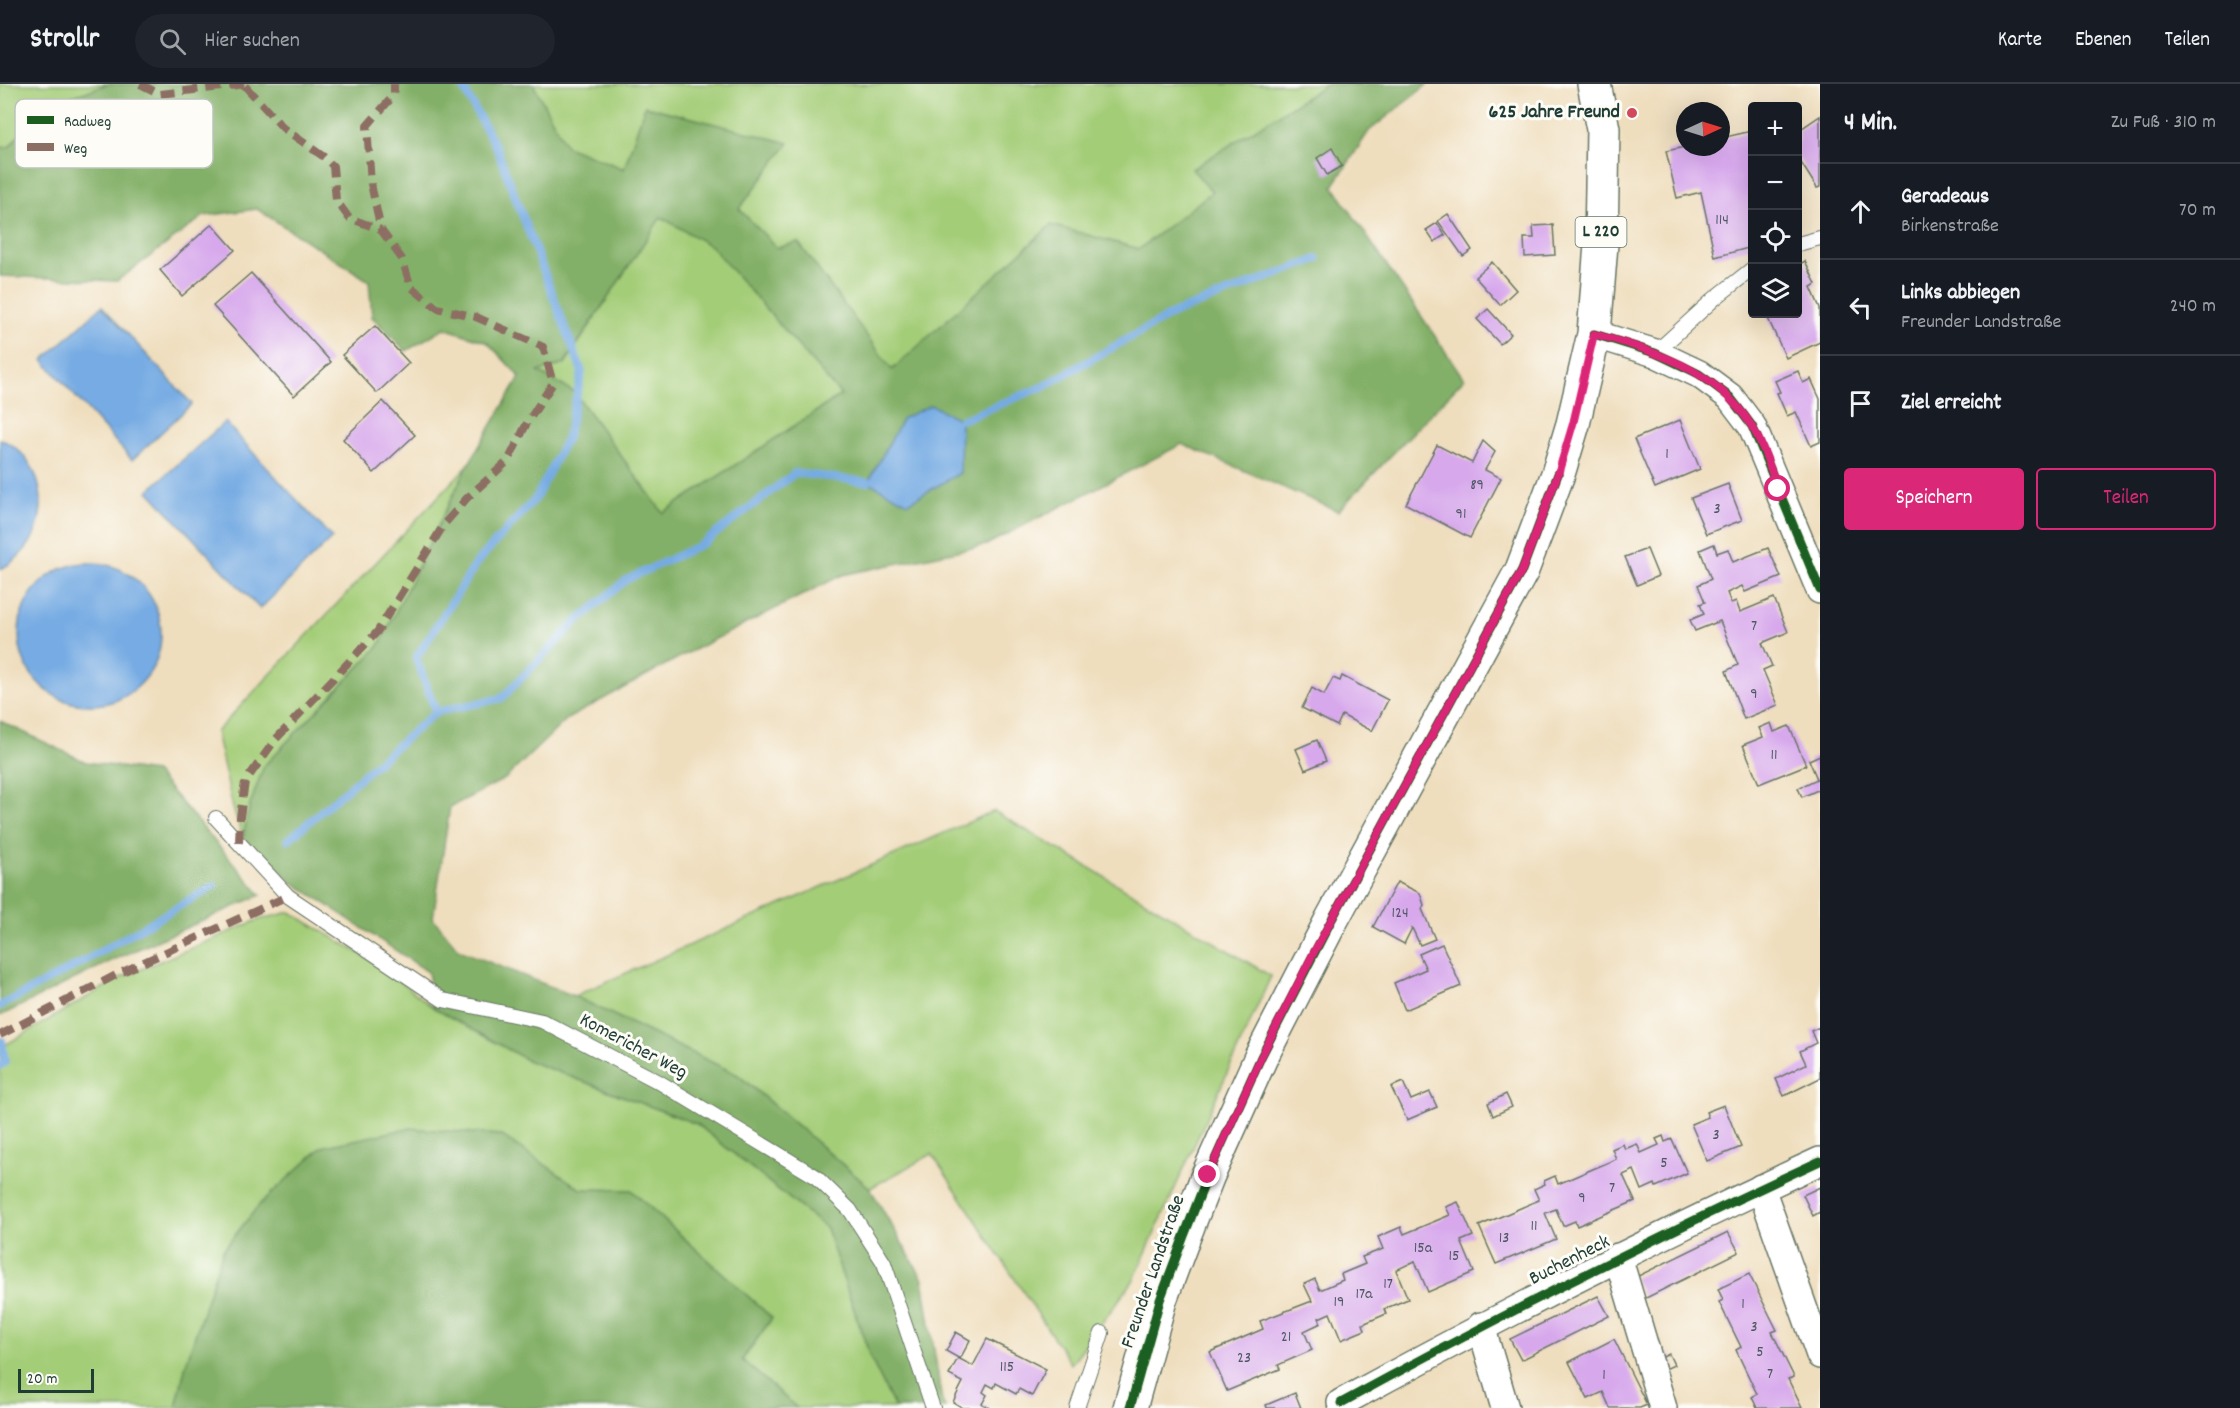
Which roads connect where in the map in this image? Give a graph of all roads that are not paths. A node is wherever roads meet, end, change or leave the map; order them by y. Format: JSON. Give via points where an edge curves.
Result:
{"nodes":[{"id":1,"x":1594,"y":84,"type":"edge"},
{"id":2,"x":1820,"y":238,"type":"edge"},
{"id":3,"x":1802,"y":243,"type":"edge"},
{"id":4,"x":1748,"y":272,"type":"edge"},
{"id":5,"x":1594,"y":334,"type":"junction"},
{"id":6,"x":1655,"y":352,"type":"junction"},
{"id":7,"x":1820,"y":590,"type":"edge"},
{"id":8,"x":216,"y":818,"type":"dead end"},
{"id":9,"x":1820,"y":1161,"type":"edge"},
{"id":10,"x":1761,"y":1188,"type":"junction"},
{"id":11,"x":1618,"y":1257,"type":"junction"},
{"id":12,"x":1481,"y":1326,"type":"junction"},
{"id":13,"x":1102,"y":1334,"type":"dead end"},
{"id":14,"x":1820,"y":1355,"type":"edge"},
{"id":15,"x":1341,"y":1403,"type":"dead end"},
{"id":16,"x":933,"y":1408,"type":"edge"},
{"id":17,"x":1077,"y":1408,"type":"edge"},
{"id":18,"x":1130,"y":1408,"type":"edge"},
{"id":19,"x":1505,"y":1408,"type":"edge"},
{"id":20,"x":1663,"y":1408,"type":"edge"}],
"edges":[{"from":1,"to":5,"type":"main road","name":"Freunder Landstraße","number":"L 220","via":[[1603,129],[1601,244]]},
{"from":2,"to":3,"type":"lane"},
{"from":4,"to":6,"type":"lane"},
{"from":5,"to":6,"type":"street"},
{"from":5,"to":18,"type":"main road","name":"Freunder Landstraße","number":"L 220","via":[[1558,474],[1522,570],[1261,1057],[1184,1236]]},
{"from":6,"to":7,"type":"street","via":[[1699,374],[1730,397],[1752,426]]},
{"from":8,"to":16,"type":"lane","name":"Komericher Weg","via":[[288,897],[443,1000],[542,1021],[660,1082],[816,1176],[850,1210],[884,1263]]},
{"from":9,"to":10,"type":"street","name":"Buchenheck"},
{"from":10,"to":11,"type":"street","name":"Buchenheck"},
{"from":10,"to":14,"type":"street"},
{"from":11,"to":12,"type":"street","name":"Buchenheck"},
{"from":11,"to":20,"type":"street"},
{"from":12,"to":15,"type":"street","name":"Buchenheck"},
{"from":12,"to":19,"type":"street"},
{"from":13,"to":17,"type":"lane","name":"Freunder Landstraße"}]}
